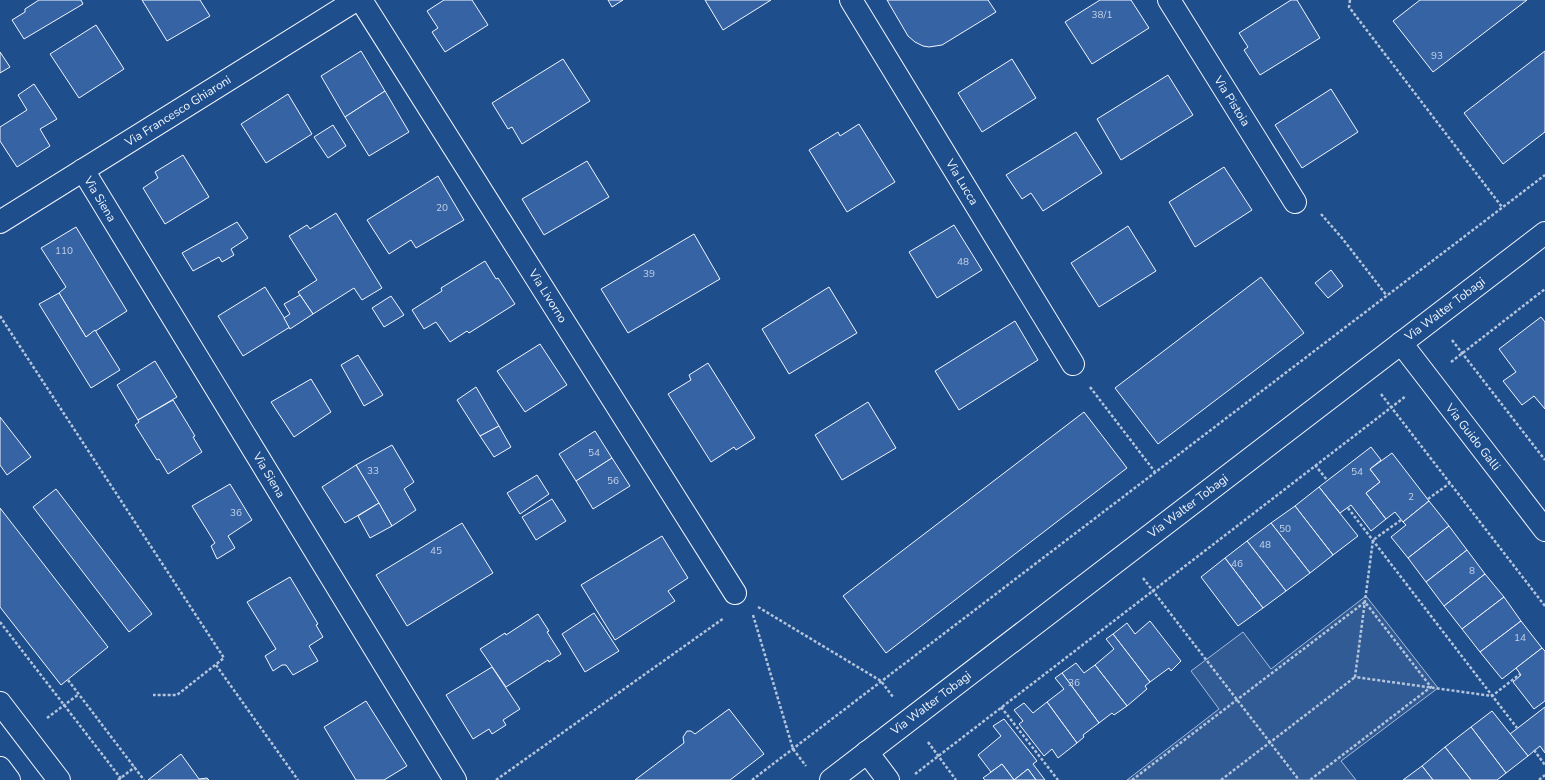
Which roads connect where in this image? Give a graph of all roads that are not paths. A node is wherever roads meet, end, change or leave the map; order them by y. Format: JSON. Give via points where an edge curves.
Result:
{"nodes":[{"id":1,"x":356,"y":0,"type":"edge"},
{"id":2,"x":361,"y":0,"type":"edge"},
{"id":3,"x":851,"y":0,"type":"edge"},
{"id":4,"x":1169,"y":0,"type":"edge"},
{"id":5,"x":83,"y":170,"type":"junction"},
{"id":6,"x":1295,"y":202,"type":"road end"},
{"id":7,"x":0,"y":222,"type":"edge"},
{"id":8,"x":1545,"y":233,"type":"edge"},
{"id":9,"x":1401,"y":343,"type":"junction"},
{"id":10,"x":1073,"y":364,"type":"road end"},
{"id":11,"x":1545,"y":530,"type":"edge"},
{"id":12,"x":742,"y":597,"type":"road end"},
{"id":13,"x":0,"y":703,"type":"edge"},
{"id":14,"x":867,"y":752,"type":"junction"},
{"id":15,"x":0,"y":768,"type":"edge"},
{"id":16,"x":52,"y":777,"type":"edge"},
{"id":17,"x":9,"y":780,"type":"edge"},
{"id":18,"x":455,"y":780,"type":"edge"},
{"id":19,"x":831,"y":780,"type":"edge"},
{"id":20,"x":888,"y":780,"type":"edge"}],
"edges":[{"from":1,"to":5,"type":"street","name":"Via Francesco Ghiaroni"},
{"from":2,"to":12,"type":"street","name":"Via Livorno"},
{"from":3,"to":10,"type":"street","name":"Via Lucca"},
{"from":4,"to":6,"type":"street","name":"Via Pistoia"},
{"from":5,"to":7,"type":"street","name":"Via Francesco Ghiaroni"},
{"from":5,"to":18,"type":"street","name":"Via Siena"},
{"from":8,"to":9,"type":"street","name":"Via Walter Tobagi"},
{"from":9,"to":11,"type":"street","name":"Via Guido Galli"},
{"from":9,"to":14,"type":"street","name":"Via Walter Tobagi"},
{"from":13,"to":16,"type":"street"},
{"from":14,"to":19,"type":"street","name":"Via Walter Tobagi"},
{"from":14,"to":20,"type":"street"},
{"from":15,"to":17,"type":"street"}]}
